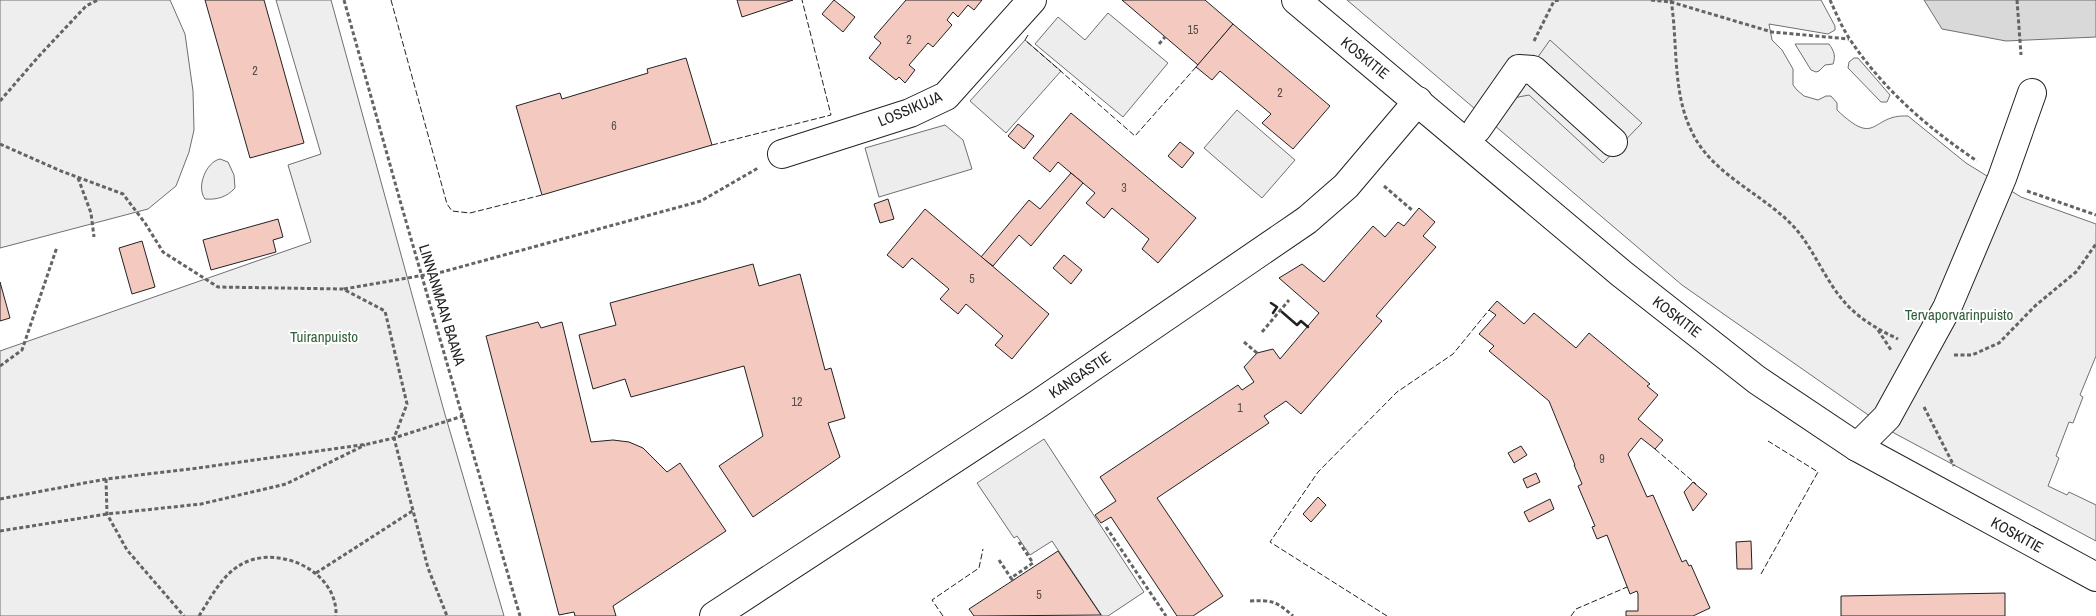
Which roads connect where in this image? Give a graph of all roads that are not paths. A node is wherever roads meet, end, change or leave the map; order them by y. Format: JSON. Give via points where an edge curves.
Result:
{"nodes":[{"id":1,"x":1032,"y":0,"type":"edge"},
{"id":2,"x":1296,"y":0,"type":"edge"},
{"id":3,"x":2032,"y":93,"type":"dead end"},
{"id":4,"x":1418,"y":101,"type":"junction"},
{"id":5,"x":1477,"y":129,"type":"dead end"},
{"id":6,"x":1613,"y":142,"type":"dead end"},
{"id":7,"x":782,"y":154,"type":"road end"},
{"id":8,"x":1857,"y":448,"type":"junction"},
{"id":9,"x":2096,"y":577,"type":"edge"},
{"id":10,"x":714,"y":616,"type":"edge"}],
"edges":[{"from":1,"to":7,"type":"street","name":"LOSSIKUJA","via":[[946,96],[910,112]]},
{"from":2,"to":4,"type":"street","name":"KOSKITIE"},
{"from":3,"to":8,"type":"street","via":[[2002,178],[1948,308],[1887,417]]},
{"from":4,"to":8,"type":"street","name":"KOSKITIE","via":[[1622,274],[1757,380]]},
{"from":4,"to":10,"type":"street","name":"KANGASTIE","via":[[1346,186],[1307,220],[1038,404]]},
{"from":5,"to":6,"type":"street","via":[[1518,69],[1533,70]]},
{"from":8,"to":9,"type":"street","name":"KOSKITIE"}]}
